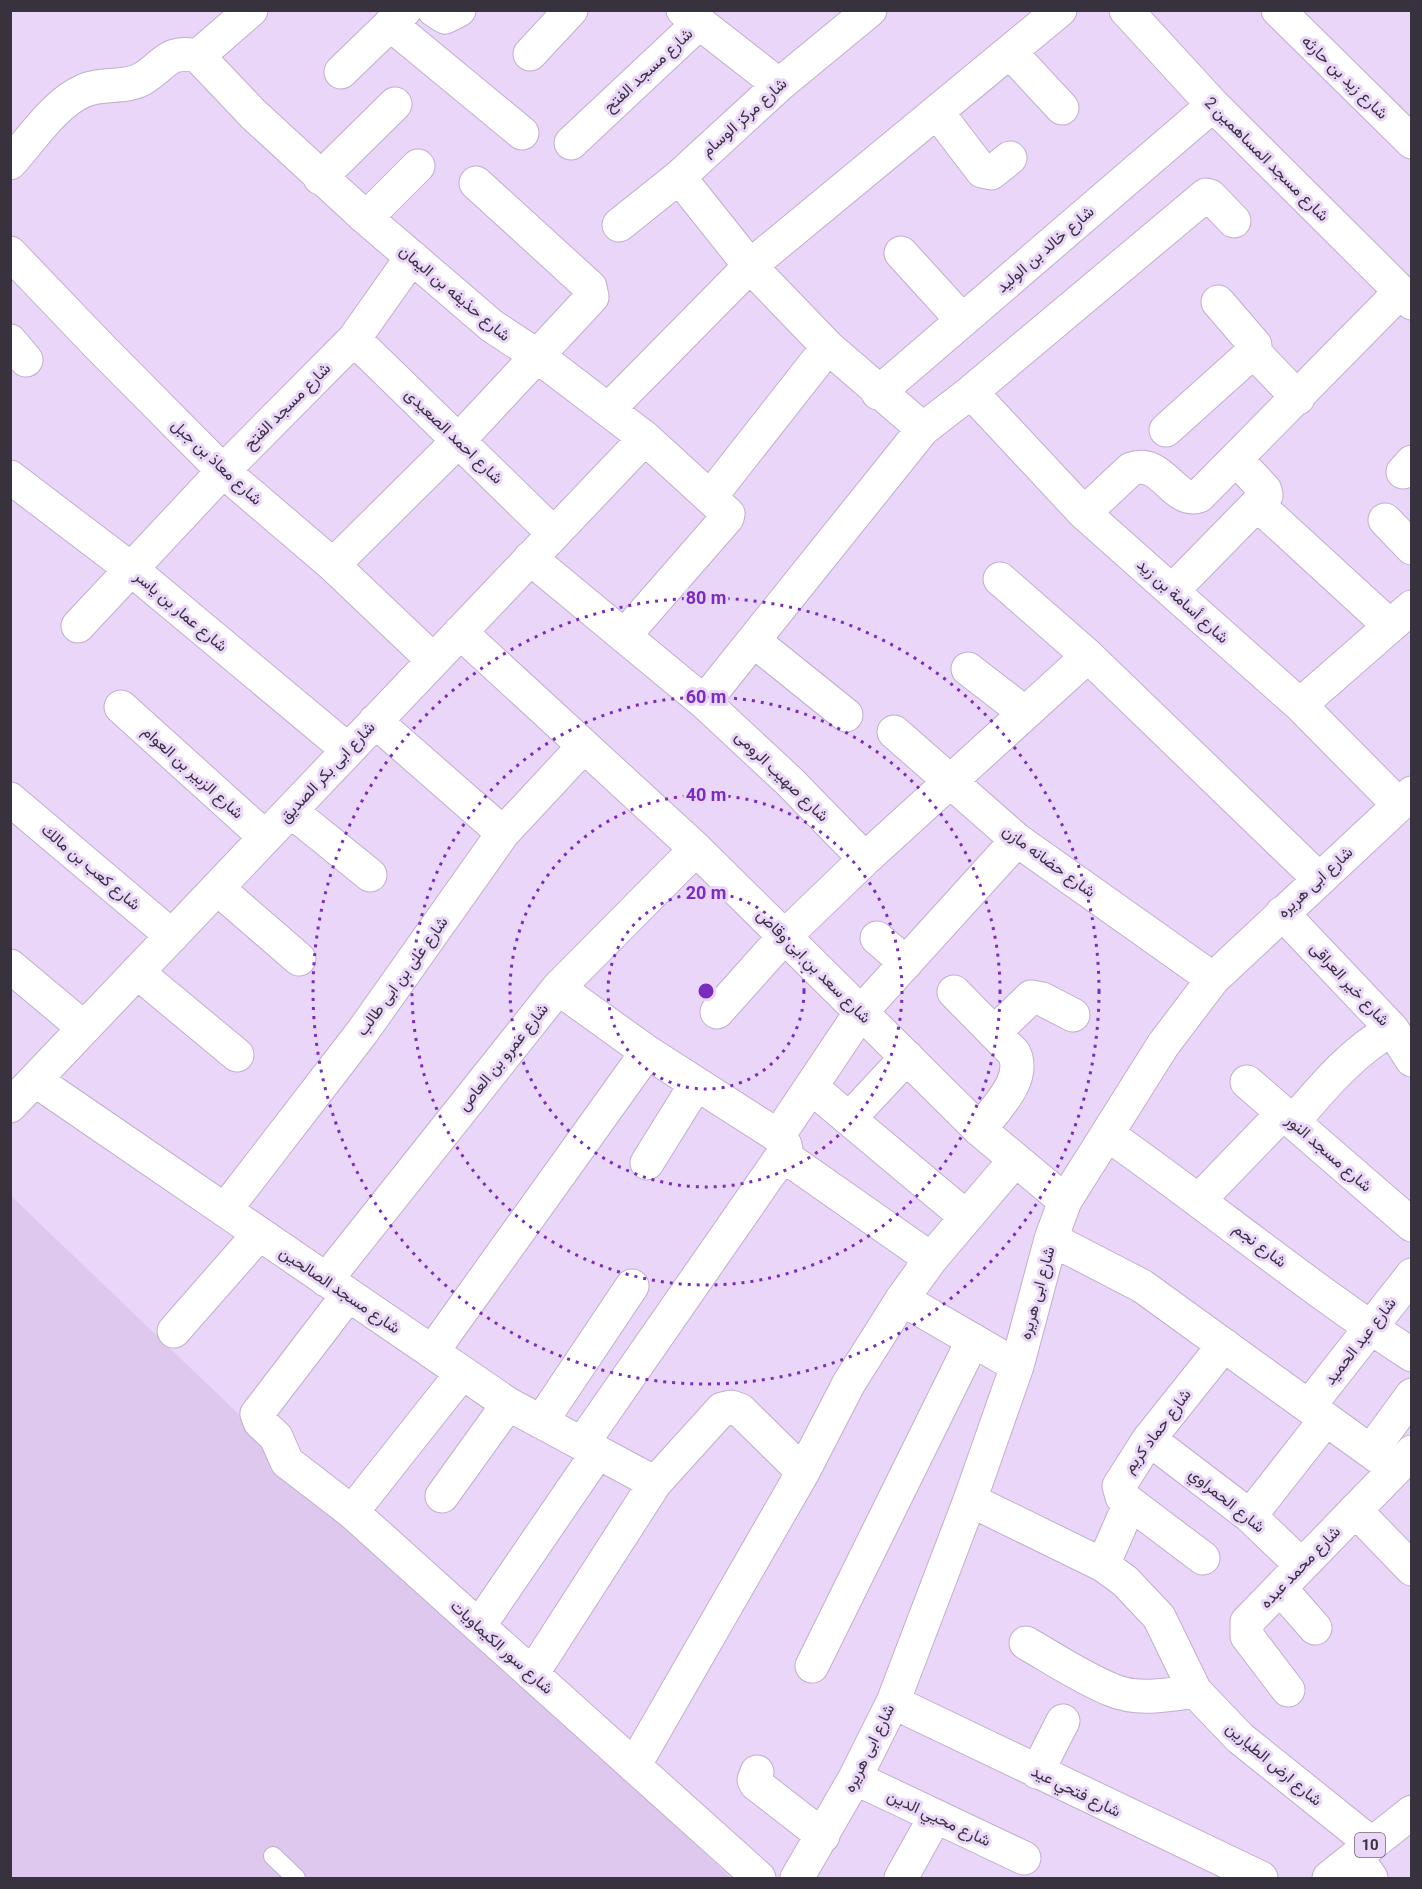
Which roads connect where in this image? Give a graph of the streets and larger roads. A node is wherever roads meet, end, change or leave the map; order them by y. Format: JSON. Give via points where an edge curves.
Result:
{"nodes":[{"id":1,"x":251,"y":10,"type":"edge"},
{"id":2,"x":434,"y":10,"type":"edge"},
{"id":3,"x":459,"y":10,"type":"edge"},
{"id":4,"x":571,"y":10,"type":"edge"},
{"id":5,"x":870,"y":10,"type":"edge"},
{"id":6,"x":1060,"y":10,"type":"edge"},
{"id":7,"x":1126,"y":10,"type":"edge"},
{"id":8,"x":1278,"y":11,"type":"edge"},
{"id":9,"x":398,"y":17,"type":"edge"},
{"id":10,"x":691,"y":17,"type":"edge"},
{"id":11,"x":1010,"y":52,"type":"junction"},
{"id":12,"x":530,"y":54,"type":"dead end"},
{"id":13,"x":198,"y":56,"type":"junction"},
{"id":14,"x":341,"y":72,"type":"dead end"},
{"id":15,"x":779,"y":85,"type":"junction"},
{"id":16,"x":395,"y":104,"type":"dead end"},
{"id":17,"x":1213,"y":105,"type":"junction"},
{"id":18,"x":1062,"y":108,"type":"dead end"},
{"id":19,"x":937,"y":112,"type":"junction"},
{"id":20,"x":522,"y":133,"type":"dead end"},
{"id":21,"x":571,"y":142,"type":"dead end"},
{"id":22,"x":1412,"y":142,"type":"edge"},
{"id":23,"x":1010,"y":158,"type":"dead end"},
{"id":24,"x":10,"y":163,"type":"edge"},
{"id":25,"x":418,"y":166,"type":"dead end"},
{"id":26,"x":679,"y":177,"type":"junction"},
{"id":27,"x":320,"y":178,"type":"junction"},
{"id":28,"x":477,"y":183,"type":"dead end"},
{"id":29,"x":366,"y":218,"type":"junction"},
{"id":30,"x":1234,"y":221,"type":"dead end"},
{"id":31,"x":619,"y":225,"type":"dead end"},
{"id":32,"x":10,"y":253,"type":"edge"},
{"id":33,"x":901,"y":253,"type":"dead end"},
{"id":34,"x":412,"y":257,"type":"junction"},
{"id":35,"x":750,"y":266,"type":"junction"},
{"id":36,"x":1406,"y":298,"type":"edge"},
{"id":37,"x":1218,"y":302,"type":"dead end"},
{"id":38,"x":962,"y":320,"type":"junction"},
{"id":39,"x":354,"y":339,"type":"junction"},
{"id":40,"x":828,"y":347,"type":"junction"},
{"id":41,"x":1254,"y":352,"type":"junction"},
{"id":42,"x":537,"y":355,"type":"junction"},
{"id":43,"x":971,"y":392,"type":"junction"},
{"id":44,"x":878,"y":393,"type":"junction"},
{"id":45,"x":1298,"y":398,"type":"junction"},
{"id":46,"x":609,"y":409,"type":"junction"},
{"id":47,"x":923,"y":429,"type":"junction"},
{"id":48,"x":1166,"y":429,"type":"dead end"},
{"id":49,"x":645,"y":438,"type":"junction"},
{"id":50,"x":458,"y":441,"type":"junction"},
{"id":51,"x":1236,"y":459,"type":"junction"},
{"id":52,"x":223,"y":471,"type":"junction"},
{"id":53,"x":17,"y":493,"type":"edge"},
{"id":54,"x":719,"y":504,"type":"junction"},
{"id":55,"x":1257,"y":504,"type":"junction"},
{"id":56,"x":1084,"y":513,"type":"junction"},
{"id":57,"x":1385,"y":520,"type":"dead end"},
{"id":58,"x":553,"y":533,"type":"junction"},
{"id":59,"x":1412,"y":548,"type":"edge"},
{"id":60,"x":530,"y":558,"type":"junction"},
{"id":61,"x":333,"y":565,"type":"junction"},
{"id":62,"x":131,"y":569,"type":"junction"},
{"id":63,"x":1000,"y":579,"type":"dead end"},
{"id":64,"x":1172,"y":591,"type":"junction"},
{"id":65,"x":1401,"y":616,"type":"edge"},
{"id":66,"x":78,"y":626,"type":"dead end"},
{"id":67,"x":460,"y":632,"type":"junction"},
{"id":68,"x":624,"y":636,"type":"junction"},
{"id":69,"x":754,"y":641,"type":"junction"},
{"id":70,"x":1088,"y":656,"type":"junction"},
{"id":71,"x":434,"y":660,"type":"junction"},
{"id":72,"x":968,"y":669,"type":"dead end"},
{"id":73,"x":704,"y":702,"type":"junction"},
{"id":74,"x":1300,"y":705,"type":"junction"},
{"id":75,"x":121,"y":707,"type":"dead end"},
{"id":76,"x":1025,"y":713,"type":"junction"},
{"id":77,"x":846,"y":715,"type":"dead end"},
{"id":78,"x":375,"y":721,"type":"junction"},
{"id":79,"x":894,"y":732,"type":"dead end"},
{"id":80,"x":584,"y":746,"type":"junction"},
{"id":81,"x":348,"y":750,"type":"junction"},
{"id":82,"x":949,"y":782,"type":"junction"},
{"id":83,"x":10,"y":799,"type":"edge"},
{"id":84,"x":1405,"y":799,"type":"edge"},
{"id":85,"x":291,"y":811,"type":"junction"},
{"id":86,"x":504,"y":833,"type":"junction"},
{"id":87,"x":265,"y":837,"type":"junction"},
{"id":88,"x":1017,"y":840,"type":"junction"},
{"id":89,"x":696,"y":849,"type":"junction"},
{"id":90,"x":865,"y":859,"type":"junction"},
{"id":91,"x":370,"y":875,"type":"dead end"},
{"id":92,"x":1318,"y":878,"type":"junction"},
{"id":93,"x":217,"y":888,"type":"junction"},
{"id":94,"x":1282,"y":913,"type":"junction"},
{"id":95,"x":172,"y":936,"type":"junction"},
{"id":96,"x":784,"y":937,"type":"junction"},
{"id":97,"x":877,"y":939,"type":"dead end"},
{"id":98,"x":299,"y":959,"type":"dead end"},
{"id":99,"x":906,"y":963,"type":"junction"},
{"id":100,"x":10,"y":966,"type":"edge"},
{"id":101,"x":137,"y":972,"type":"junction"},
{"id":102,"x":1213,"y":979,"type":"junction"},
{"id":103,"x":558,"y":988,"type":"junction"},
{"id":104,"x":954,"y":992,"type":"dead end"},
{"id":105,"x":717,"y":1012,"type":"dead end"},
{"id":106,"x":861,"y":1012,"type":"junction"},
{"id":107,"x":1072,"y":1015,"type":"dead end"},
{"id":108,"x":84,"y":1028,"type":"junction"},
{"id":109,"x":1392,"y":1029,"type":"junction"},
{"id":110,"x":994,"y":1033,"type":"junction"},
{"id":111,"x":647,"y":1052,"type":"junction"},
{"id":112,"x":237,"y":1055,"type":"dead end"},
{"id":113,"x":907,"y":1057,"type":"junction"},
{"id":114,"x":1412,"y":1060,"type":"edge"},
{"id":115,"x":35,"y":1080,"type":"junction"},
{"id":116,"x":1247,"y":1082,"type":"dead end"},
{"id":117,"x":696,"y":1084,"type":"junction"},
{"id":118,"x":811,"y":1087,"type":"junction"},
{"id":119,"x":10,"y":1106,"type":"edge"},
{"id":120,"x":1288,"y":1117,"type":"junction"},
{"id":121,"x":849,"y":1119,"type":"junction"},
{"id":122,"x":980,"y":1130,"type":"junction"},
{"id":123,"x":1107,"y":1134,"type":"junction"},
{"id":124,"x":781,"y":1146,"type":"junction"},
{"id":125,"x":1015,"y":1160,"type":"junction"},
{"id":126,"x":647,"y":1163,"type":"dead end"},
{"id":127,"x":1200,"y":1199,"type":"junction"},
{"id":128,"x":1065,"y":1201,"type":"junction"},
{"id":129,"x":225,"y":1210,"type":"junction"},
{"id":130,"x":965,"y":1216,"type":"junction"},
{"id":131,"x":1412,"y":1225,"type":"edge"},
{"id":132,"x":259,"y":1234,"type":"junction"},
{"id":133,"x":1051,"y":1239,"type":"junction"},
{"id":134,"x":931,"y":1259,"type":"junction"},
{"id":135,"x":1412,"y":1275,"type":"edge"},
{"id":136,"x":633,"y":1286,"type":"dead end"},
{"id":137,"x":337,"y":1287,"type":"junction"},
{"id":138,"x":902,"y":1299,"type":"junction"},
{"id":139,"x":1370,"y":1328,"type":"junction"},
{"id":140,"x":174,"y":1331,"type":"dead end"},
{"id":141,"x":973,"y":1340,"type":"junction"},
{"id":142,"x":1224,"y":1345,"type":"junction"},
{"id":143,"x":432,"y":1352,"type":"junction"},
{"id":144,"x":1412,"y":1355,"type":"edge"},
{"id":145,"x":1017,"y":1366,"type":"junction"},
{"id":146,"x":462,"y":1373,"type":"junction"},
{"id":147,"x":1412,"y":1395,"type":"edge"},
{"id":148,"x":508,"y":1404,"type":"junction"},
{"id":149,"x":259,"y":1410,"type":"joint"},
{"id":150,"x":1318,"y":1413,"type":"junction"},
{"id":151,"x":541,"y":1422,"type":"junction"},
{"id":152,"x":1149,"y":1439,"type":"junction"},
{"id":153,"x":590,"y":1448,"type":"junction"},
{"id":154,"x":1392,"y":1457,"type":"edge"},
{"id":155,"x":804,"y":1472,"type":"junction"},
{"id":156,"x":655,"y":1483,"type":"junction"},
{"id":157,"x":442,"y":1496,"type":"dead end"},
{"id":158,"x":970,"y":1500,"type":"junction"},
{"id":159,"x":1131,"y":1503,"type":"junction"},
{"id":160,"x":1355,"y":1510,"type":"junction"},
{"id":161,"x":352,"y":1512,"type":"junction"},
{"id":162,"x":1250,"y":1516,"type":"junction"},
{"id":163,"x":1203,"y":1558,"type":"dead end"},
{"id":164,"x":1103,"y":1565,"type":"junction"},
{"id":165,"x":1412,"y":1569,"type":"edge"},
{"id":166,"x":1291,"y":1576,"type":"junction"},
{"id":167,"x":479,"y":1626,"type":"junction"},
{"id":168,"x":1315,"y":1628,"type":"dead end"},
{"id":169,"x":1026,"y":1643,"type":"dead end"},
{"id":170,"x":812,"y":1666,"type":"dead end"},
{"id":171,"x":532,"y":1674,"type":"junction"},
{"id":172,"x":1288,"y":1690,"type":"dead end"},
{"id":173,"x":1195,"y":1691,"type":"junction"},
{"id":174,"x":892,"y":1702,"type":"junction"},
{"id":175,"x":1063,"y":1721,"type":"dead end"},
{"id":176,"x":634,"y":1766,"type":"junction"},
{"id":177,"x":757,"y":1772,"type":"dead end"},
{"id":178,"x":1037,"y":1772,"type":"junction"},
{"id":179,"x":855,"y":1778,"type":"junction"},
{"id":180,"x":1412,"y":1812,"type":"edge"},
{"id":181,"x":935,"y":1817,"type":"junction"},
{"id":182,"x":823,"y":1836,"type":"junction"},
{"id":183,"x":1024,"y":1858,"type":"dead end"},
{"id":184,"x":1366,"y":1860,"type":"edge"},
{"id":185,"x":759,"y":1878,"type":"edge"},
{"id":186,"x":797,"y":1878,"type":"edge"},
{"id":187,"x":901,"y":1878,"type":"edge"},
{"id":188,"x":1261,"y":1878,"type":"edge"},
{"id":189,"x":1329,"y":1878,"type":"edge"}],
"edges":[{"from":1,"to":13,"type":"street"},
{"from":2,"to":3,"type":"street","via":[[446,17]]},
{"from":4,"to":12,"type":"street"},
{"from":5,"to":15,"type":"street","name":"شارع مركز الوسام"},
{"from":6,"to":11,"type":"street"},
{"from":7,"to":17,"type":"street","name":"شارع مسجد المساهمين 2"},
{"from":8,"to":22,"type":"street","name":"شارع زيد بن حارثه"},
{"from":9,"to":14,"type":"street"},
{"from":9,"to":20,"type":"street"},
{"from":10,"to":15,"type":"street"},
{"from":10,"to":21,"type":"street","name":"شارع مسجد الفتح"},
{"from":11,"to":18,"type":"street"},
{"from":11,"to":19,"type":"street"},
{"from":13,"to":24,"type":"street","via":[[176,54],[133,83],[84,90],[67,101]]},
{"from":13,"to":27,"type":"street","name":"شارع حذيفه بن اليمان"},
{"from":15,"to":26,"type":"street","name":"شارع مركز الوسام"},
{"from":16,"to":27,"type":"street"},
{"from":17,"to":36,"type":"street","name":"شارع مسجد المساهمين 2"},
{"from":17,"to":38,"type":"street","name":"شارع خالد بن الوليد"},
{"from":19,"to":23,"type":"street","via":[[982,171],[991,173]]},
{"from":19,"to":35,"type":"street"},
{"from":25,"to":29,"type":"street"},
{"from":26,"to":31,"type":"street","name":"شارع مركز الوسام"},
{"from":26,"to":35,"type":"street"},
{"from":27,"to":29,"type":"street","name":"شارع حذيفه بن اليمان"},
{"from":28,"to":42,"type":"street","via":[[590,286],[592,297]]},
{"from":29,"to":34,"type":"street","name":"شارع حذيفه بن اليمان"},
{"from":30,"to":43,"type":"street","via":[[1206,195]]},
{"from":32,"to":52,"type":"street","name":"شارع معاذ بن جبل"},
{"from":33,"to":38,"type":"street"},
{"from":34,"to":39,"type":"street","name":"شارع مسجد الفتح"},
{"from":34,"to":42,"type":"street","name":"شارع حذيفه بن اليمان","via":[[492,326]]},
{"from":35,"to":40,"type":"street"},
{"from":35,"to":46,"type":"street"},
{"from":36,"to":45,"type":"street"},
{"from":37,"to":41,"type":"street","via":[[1255,345]]},
{"from":38,"to":44,"type":"street","name":"شارع خالد بن الوليد"},
{"from":39,"to":50,"type":"street","name":"شارع احمد الصعيدى"},
{"from":39,"to":52,"type":"street","name":"شارع مسجد الفتح"},
{"from":40,"to":44,"type":"street"},
{"from":40,"to":54,"type":"street"},
{"from":41,"to":45,"type":"street"},
{"from":41,"to":48,"type":"street"},
{"from":42,"to":46,"type":"street","name":"شارع حذيفه بن اليمان"},
{"from":42,"to":50,"type":"street"},
{"from":43,"to":47,"type":"street"},
{"from":43,"to":56,"type":"street","name":"شارع أسامة بن زيد"},
{"from":44,"to":47,"type":"street"},
{"from":45,"to":51,"type":"street"},
{"from":46,"to":49,"type":"street","name":"شارع حذيفه بن اليمان"},
{"from":47,"to":69,"type":"street"},
{"from":49,"to":54,"type":"street","name":"شارع حذيفه بن اليمان"},
{"from":49,"to":58,"type":"street","name":"شارع ابى بكر الصديق"},
{"from":50,"to":58,"type":"street","name":"شارع احمد الصعيدى"},
{"from":50,"to":61,"type":"street"},
{"from":51,"to":55,"type":"street","via":[[1266,492]]},
{"from":51,"to":56,"type":"street","via":[[1194,498],[1150,467],[1131,469]]},
{"from":52,"to":61,"type":"street","name":"شارع معاذ بن جبل"},
{"from":52,"to":62,"type":"street","name":"شارع مسجد الفتح"},
{"from":53,"to":62,"type":"street","name":"شارع عمار بن ياسر"},
{"from":54,"to":68,"type":"street","via":[[727,518]]},
{"from":55,"to":64,"type":"street"},
{"from":55,"to":65,"type":"street"},
{"from":56,"to":64,"type":"street","name":"شارع أسامة بن زيد"},
{"from":57,"to":59,"type":"street"},
{"from":58,"to":60,"type":"street","name":"شارع ابى بكر الصديق"},
{"from":60,"to":67,"type":"street","name":"شارع ابى بكر الصديق"},
{"from":60,"to":68,"type":"street","name":"شارع صهيب الرومى"},
{"from":61,"to":71,"type":"street","name":"شارع معاذ بن جبل"},
{"from":62,"to":66,"type":"street","name":"شارع مسجد الفتح"},
{"from":62,"to":81,"type":"street","name":"شارع عمار بن ياسر"},
{"from":63,"to":70,"type":"street"},
{"from":64,"to":74,"type":"street","name":"شارع أسامة بن زيد"},
{"from":65,"to":74,"type":"street"},
{"from":67,"to":71,"type":"street","name":"شارع ابى بكر الصديق"},
{"from":67,"to":80,"type":"street","name":"شارع سعد بن ابى وقاص"},
{"from":68,"to":73,"type":"street","name":"شارع صهيب الرومى"},
{"from":69,"to":73,"type":"street"},
{"from":69,"to":77,"type":"street"},
{"from":70,"to":76,"type":"street"},
{"from":70,"to":92,"type":"street"},
{"from":71,"to":78,"type":"street","name":"شارع ابى بكر الصديق"},
{"from":72,"to":76,"type":"street"},
{"from":73,"to":90,"type":"street","name":"شارع صهيب الرومى"},
{"from":74,"to":84,"type":"street","name":"شارع أسامة بن زيد"},
{"from":75,"to":87,"type":"street","name":"شارع الزبير بن العوام"},
{"from":76,"to":82,"type":"street"},
{"from":78,"to":81,"type":"street","name":"شارع ابى بكر الصديق"},
{"from":78,"to":86,"type":"street"},
{"from":79,"to":82,"type":"street","name":"شارع حضانه مازن"},
{"from":80,"to":86,"type":"street","name":"شارع على بن ابى طالب"},
{"from":80,"to":89,"type":"street","name":"شارع سعد بن ابى وقاص"},
{"from":81,"to":85,"type":"street","name":"شارع ابى بكر الصديق"},
{"from":82,"to":88,"type":"street","name":"شارع حضانه مازن"},
{"from":82,"to":90,"type":"street"},
{"from":83,"to":95,"type":"street","name":"شارع كعب بن مالك"},
{"from":84,"to":92,"type":"street","name":"شارع ابى هريره"},
{"from":85,"to":87,"type":"street","name":"شارع ابى بكر الصديق"},
{"from":85,"to":91,"type":"street"},
{"from":86,"to":129,"type":"street","name":"شارع على بن ابى طالب","via":[[363,1031]]},
{"from":87,"to":93,"type":"street","name":"شارع ابى بكر الصديق"},
{"from":88,"to":99,"type":"street"},
{"from":88,"to":102,"type":"street","name":"شارع حضانه مازن"},
{"from":89,"to":96,"type":"street","name":"شارع سعد بن ابى وقاص"},
{"from":89,"to":103,"type":"street","name":"شارع عمرو بن العاص"},
{"from":90,"to":96,"type":"street"},
{"from":92,"to":94,"type":"street","name":"شارع ابى هريره"},
{"from":93,"to":95,"type":"street","name":"شارع ابى بكر الصديق"},
{"from":93,"to":98,"type":"street"},
{"from":94,"to":102,"type":"street","name":"شارع ابى هريره"},
{"from":94,"to":109,"type":"street","name":"شارع خير العراقى"},
{"from":95,"to":101,"type":"street","name":"شارع ابى بكر الصديق"},
{"from":96,"to":105,"type":"street"},
{"from":96,"to":106,"type":"street","name":"شارع سعد بن ابى وقاص"},
{"from":97,"to":99,"type":"street"},
{"from":99,"to":106,"type":"street"},
{"from":100,"to":108,"type":"street"},
{"from":101,"to":108,"type":"street","name":"شارع ابى بكر الصديق"},
{"from":101,"to":112,"type":"street"},
{"from":102,"to":123,"type":"street","name":"شارع ابى هريره","via":[[1163,1045]]},
{"from":103,"to":111,"type":"street"},
{"from":103,"to":137,"type":"street","name":"شارع عمرو بن العاص"},
{"from":104,"to":110,"type":"street"},
{"from":106,"to":113,"type":"street","name":"شارع سعد بن ابى وقاص"},
{"from":106,"to":118,"type":"street"},
{"from":107,"to":110,"type":"street","via":[[1031,997]]},
{"from":108,"to":115,"type":"street","name":"شارع ابى بكر الصديق"},
{"from":109,"to":114,"type":"street","name":"شارع خير العراقى"},
{"from":109,"to":120,"type":"street","via":[[1367,1043]]},
{"from":110,"to":122,"type":"street","via":[[1014,1053],[1019,1071]]},
{"from":111,"to":117,"type":"street"},
{"from":111,"to":143,"type":"street"},
{"from":113,"to":121,"type":"street"},
{"from":113,"to":122,"type":"street","name":"شارع سعد بن ابى وقاص"},
{"from":115,"to":119,"type":"street","name":"شارع ابى بكر الصديق"},
{"from":115,"to":129,"type":"street","name":"شارع مسجد الصالحين"},
{"from":116,"to":120,"type":"street","name":"شارع مسجد النور"},
{"from":117,"to":124,"type":"street"},
{"from":117,"to":126,"type":"street"},
{"from":118,"to":121,"type":"street"},
{"from":118,"to":124,"type":"street"},
{"from":120,"to":127,"type":"street"},
{"from":120,"to":131,"type":"street","name":"شارع مسجد النور"},
{"from":121,"to":130,"type":"street"},
{"from":122,"to":125,"type":"street","name":"شارع سعد بن ابى وقاص"},
{"from":123,"to":127,"type":"street","name":"شارع نجم"},
{"from":123,"to":128,"type":"street","name":"شارع ابى هريره"},
{"from":124,"to":134,"type":"street"},
{"from":124,"to":153,"type":"street"},
{"from":125,"to":128,"type":"street","name":"شارع سعد بن ابى وقاص"},
{"from":125,"to":130,"type":"street"},
{"from":127,"to":139,"type":"street","name":"شارع نجم"},
{"from":128,"to":133,"type":"street","name":"شارع ابى هريره"},
{"from":129,"to":132,"type":"street","name":"شارع مسجد الصالحين"},
{"from":130,"to":134,"type":"street"},
{"from":132,"to":137,"type":"street","name":"شارع مسجد الصالحين"},
{"from":132,"to":140,"type":"street"},
{"from":133,"to":142,"type":"street","via":[[1142,1286]]},
{"from":133,"to":145,"type":"street","name":"شارع ابى هريره"},
{"from":134,"to":138,"type":"street"},
{"from":135,"to":139,"type":"street","name":"شارع عبد الحميد"},
{"from":136,"to":151,"type":"street"},
{"from":137,"to":143,"type":"street","name":"شارع مسجد الصالحين"},
{"from":137,"to":149,"type":"street","name":"شارع عمرو بن العاص"},
{"from":138,"to":141,"type":"street"},
{"from":138,"to":155,"type":"street","via":[[849,1383]]},
{"from":139,"to":144,"type":"street","name":"شارع نجم"},
{"from":139,"to":150,"type":"street","name":"شارع عبد الحميد"},
{"from":141,"to":145,"type":"street"},
{"from":141,"to":170,"type":"street"},
{"from":142,"to":150,"type":"street"},
{"from":142,"to":152,"type":"street","name":"شارع حماد كريم"},
{"from":143,"to":146,"type":"street","name":"شارع مسجد الصالحين"},
{"from":145,"to":158,"type":"street","name":"شارع ابى هريره"},
{"from":146,"to":148,"type":"street","name":"شارع مسجد الصالحين"},
{"from":146,"to":161,"type":"street"},
{"from":147,"to":154,"type":"street","name":"شارع محمد عبده"},
{"from":148,"to":151,"type":"street","name":"شارع مسجد الصالحين"},
{"from":148,"to":157,"type":"street"},
{"from":149,"to":161,"type":"street","name":"شارع سور الكيماويات","via":[[257,1418],[276,1437],[287,1462]]},
{"from":150,"to":154,"type":"street"},
{"from":150,"to":162,"type":"street","name":"شارع عبد الحميد"},
{"from":151,"to":153,"type":"street","name":"شارع مسجد الصالحين"},
{"from":152,"to":159,"type":"street","name":"شارع حماد كريم","via":[[1119,1486],[1120,1493]]},
{"from":152,"to":162,"type":"street","name":"شارع الحمراوي"},
{"from":153,"to":156,"type":"street","name":"شارع مسجد الصالحين"},
{"from":153,"to":167,"type":"street"},
{"from":154,"to":160,"type":"street","name":"شارع محمد عبده"},
{"from":155,"to":156,"type":"street","via":[[740,1410],[731,1407],[714,1415]]},
{"from":155,"to":176,"type":"street"},
{"from":156,"to":171,"type":"street"},
{"from":158,"to":164,"type":"street","name":"شارع ارض الطيارين"},
{"from":158,"to":174,"type":"street","name":"شارع ابى هريره"},
{"from":159,"to":163,"type":"street"},
{"from":159,"to":164,"type":"street"},
{"from":160,"to":165,"type":"street"},
{"from":160,"to":166,"type":"street","name":"شارع محمد عبده"},
{"from":161,"to":167,"type":"street","name":"شارع سور الكيماويات"},
{"from":162,"to":166,"type":"street","name":"شارع الحمراوي"},
{"from":164,"to":173,"type":"street","name":"شارع ارض الطيارين","via":[[1131,1586],[1159,1617]]},
{"from":166,"to":168,"type":"street","name":"شارع الحمراوي"},
{"from":166,"to":172,"type":"street","name":"شارع محمد عبده","via":[[1246,1622],[1245,1631]]},
{"from":167,"to":171,"type":"street","name":"شارع سور الكيماويات"},
{"from":169,"to":173,"type":"street","via":[[1113,1691],[1168,1696]]},
{"from":171,"to":176,"type":"street","name":"شارع سور الكيماويات"},
{"from":173,"to":184,"type":"street","name":"شارع ارض الطيارين"},
{"from":174,"to":178,"type":"street","name":"شارع فتحي عيد"},
{"from":174,"to":179,"type":"street","name":"شارع ابى هريره"},
{"from":175,"to":178,"type":"street"},
{"from":176,"to":185,"type":"street","name":"شارع سور الكيماويات"},
{"from":177,"to":182,"type":"street","via":[[756,1784]]},
{"from":178,"to":188,"type":"street","name":"شارع فتحي عيد"},
{"from":179,"to":181,"type":"street","name":"شارع محيي الدين"},
{"from":179,"to":182,"type":"street","name":"شارع ابى هريره"},
{"from":180,"to":184,"type":"street","number":"10"},
{"from":181,"to":183,"type":"street","name":"شارع محيي الدين"},
{"from":181,"to":187,"type":"street"},
{"from":182,"to":186,"type":"street","name":"شارع ابى هريره"},
{"from":184,"to":189,"type":"street","number":"10"}]}
